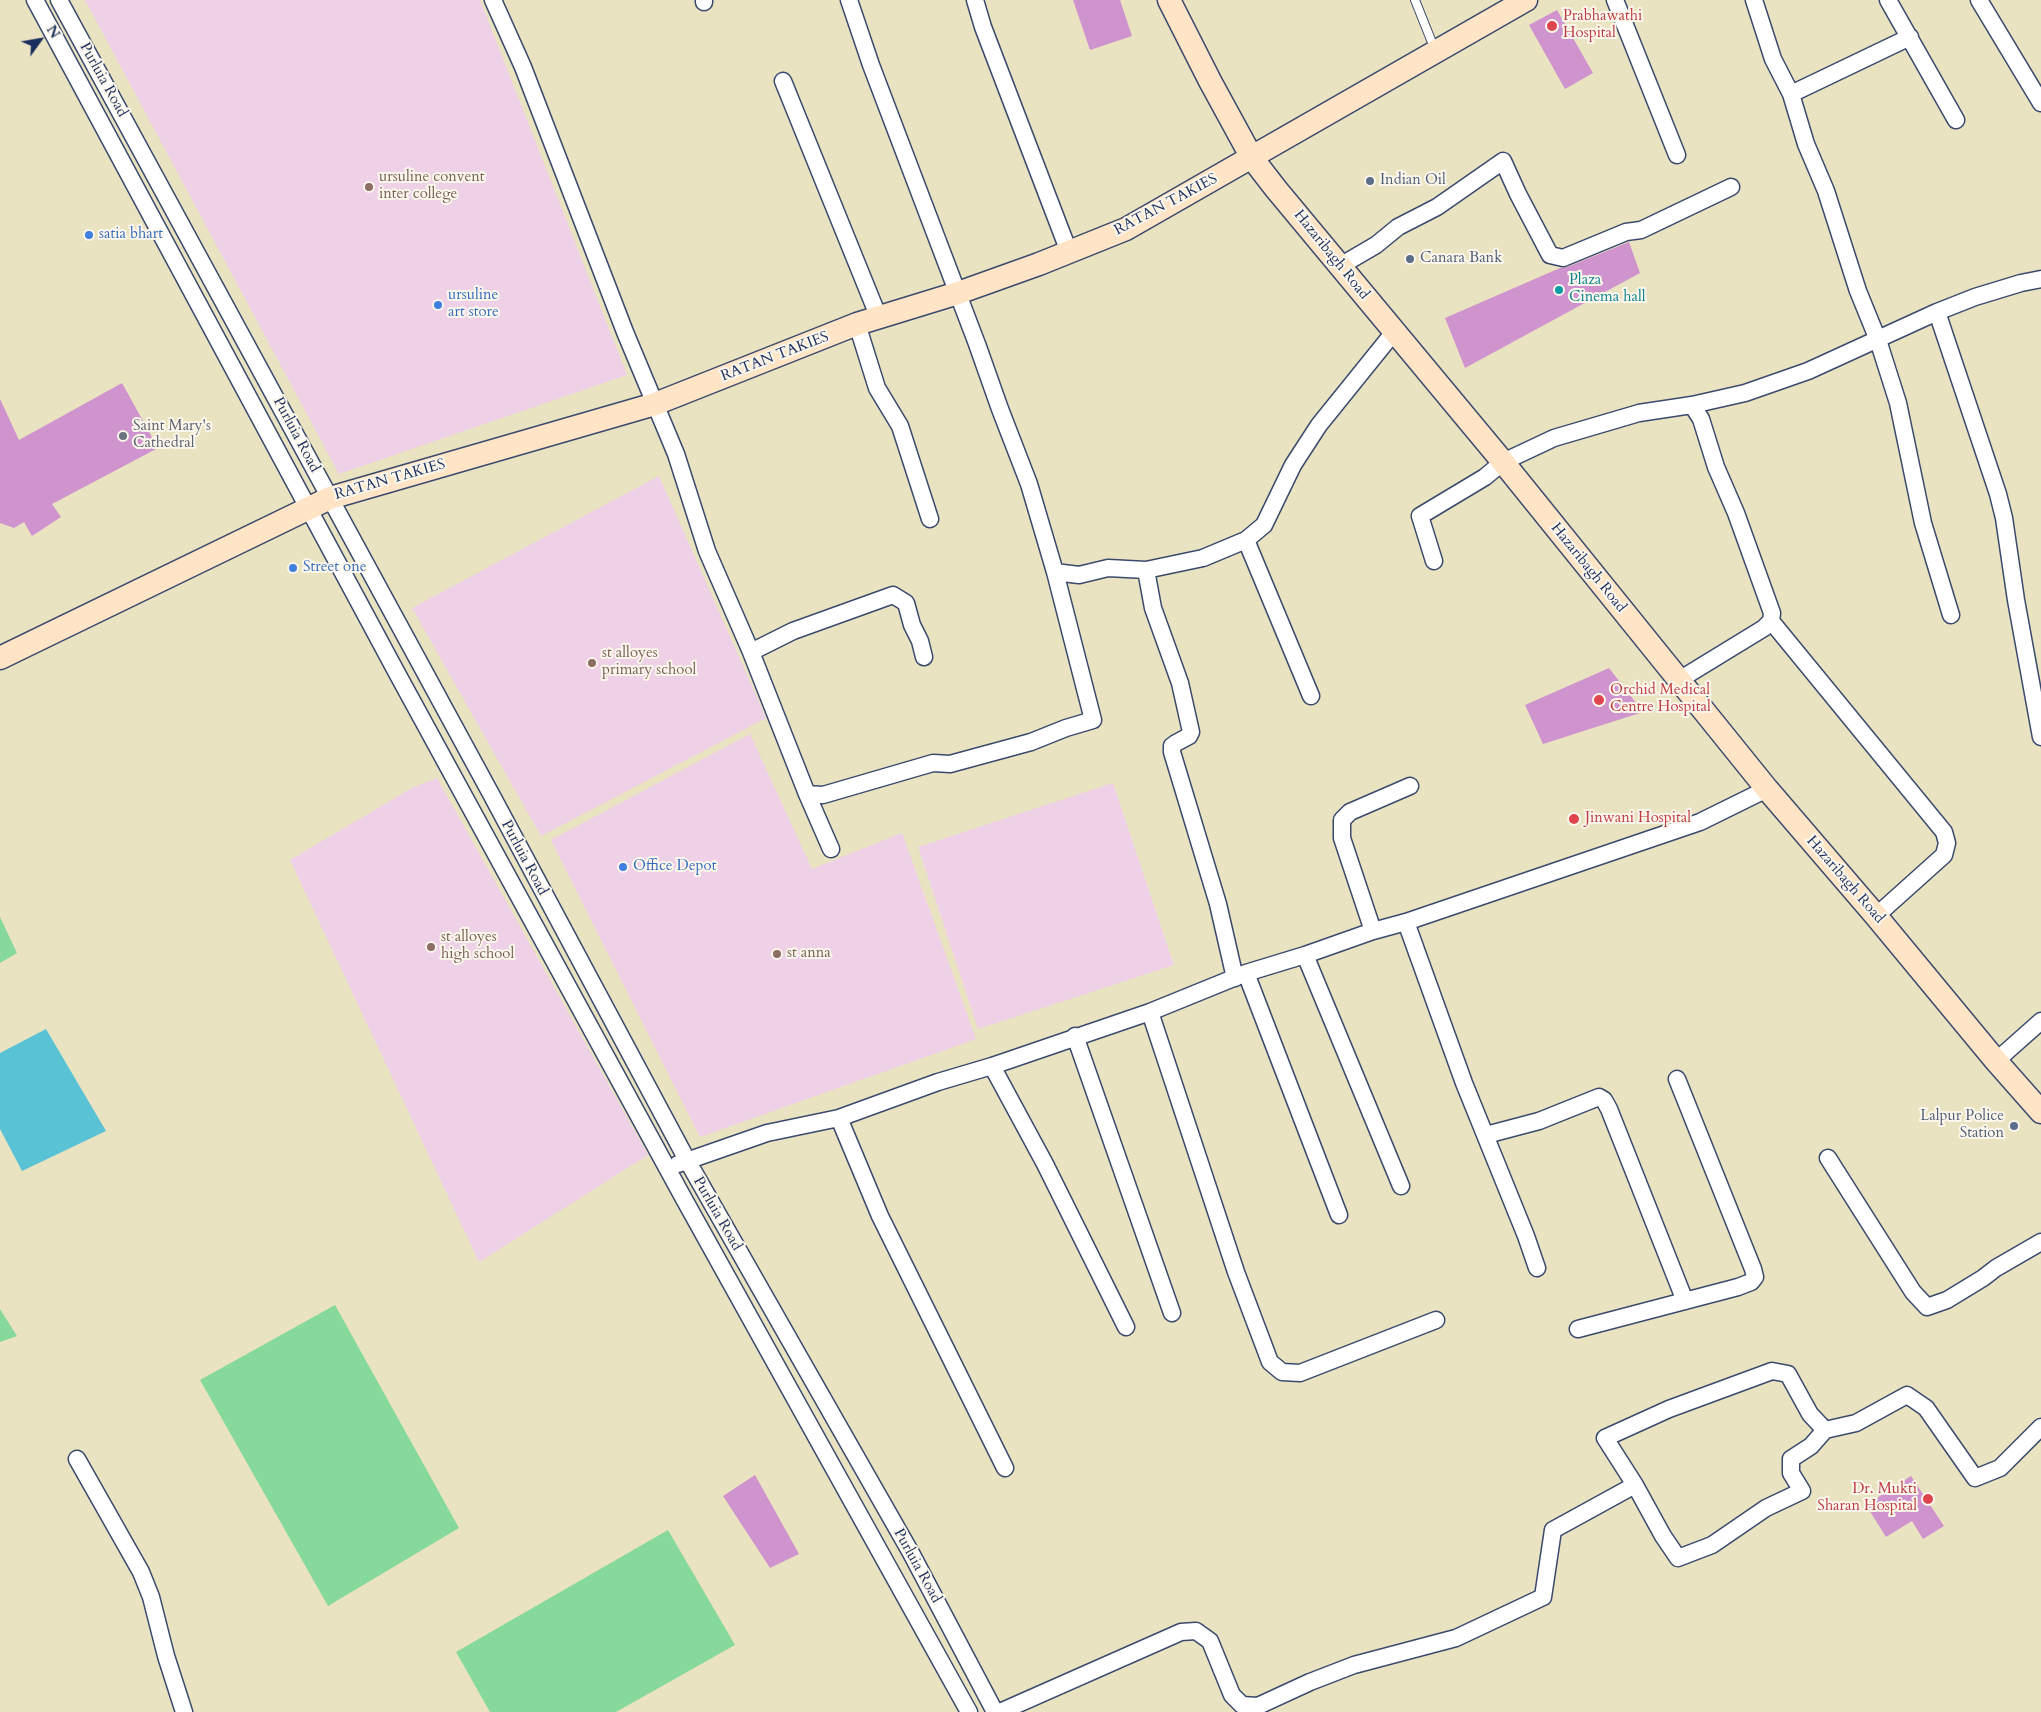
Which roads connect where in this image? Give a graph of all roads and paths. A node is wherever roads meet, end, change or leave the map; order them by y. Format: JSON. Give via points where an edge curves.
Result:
{"nodes":[{"id":1,"x":35,"y":0,"type":"edge"},
{"id":2,"x":59,"y":0,"type":"edge"},
{"id":3,"x":493,"y":0,"type":"edge"},
{"id":4,"x":849,"y":0,"type":"edge"},
{"id":5,"x":975,"y":0,"type":"edge"},
{"id":6,"x":1169,"y":0,"type":"edge"},
{"id":7,"x":1416,"y":0,"type":"edge"},
{"id":8,"x":1526,"y":0,"type":"edge"},
{"id":9,"x":1615,"y":0,"type":"edge"},
{"id":10,"x":1888,"y":0,"type":"edge"},
{"id":11,"x":1979,"y":0,"type":"edge"},
{"id":12,"x":1760,"y":2,"type":"edge"},
{"id":13,"x":1910,"y":37,"type":"junction"},
{"id":14,"x":1436,"y":52,"type":"junction"},
{"id":15,"x":782,"y":81,"type":"dead end"},
{"id":16,"x":1791,"y":94,"type":"junction"},
{"id":17,"x":2041,"y":104,"type":"edge"},
{"id":18,"x":1956,"y":120,"type":"dead end"},
{"id":19,"x":1678,"y":156,"type":"dead end"},
{"id":20,"x":1252,"y":158,"type":"junction"},
{"id":21,"x":1731,"y":187,"type":"dead end"},
{"id":22,"x":1069,"y":252,"type":"junction"},
{"id":23,"x":1340,"y":266,"type":"junction"},
{"id":24,"x":2041,"y":279,"type":"edge"},
{"id":25,"x":958,"y":293,"type":"junction"},
{"id":26,"x":1937,"y":312,"type":"junction"},
{"id":27,"x":879,"y":318,"type":"junction"},
{"id":28,"x":857,"y":324,"type":"junction"},
{"id":29,"x":1394,"y":332,"type":"junction"},
{"id":30,"x":1878,"y":340,"type":"junction"},
{"id":31,"x":655,"y":404,"type":"junction"},
{"id":32,"x":1692,"y":405,"type":"junction"},
{"id":33,"x":1503,"y":462,"type":"junction"},
{"id":34,"x":330,"y":498,"type":"junction"},
{"id":35,"x":309,"y":508,"type":"junction"},
{"id":36,"x":930,"y":519,"type":"dead end"},
{"id":37,"x":1246,"y":540,"type":"junction"},
{"id":38,"x":1434,"y":561,"type":"dead end"},
{"id":39,"x":1146,"y":570,"type":"junction"},
{"id":40,"x":1055,"y":572,"type":"junction"},
{"id":41,"x":1951,"y":616,"type":"dead end"},
{"id":42,"x":1771,"y":621,"type":"junction"},
{"id":43,"x":751,"y":652,"type":"junction"},
{"id":44,"x":924,"y":657,"type":"dead end"},
{"id":45,"x":0,"y":658,"type":"edge"},
{"id":46,"x":1679,"y":680,"type":"junction"},
{"id":47,"x":1311,"y":696,"type":"dead end"},
{"id":48,"x":2041,"y":737,"type":"edge"},
{"id":49,"x":1410,"y":786,"type":"dead end"},
{"id":50,"x":1767,"y":789,"type":"junction"},
{"id":51,"x":807,"y":794,"type":"junction"},
{"id":52,"x":831,"y":849,"type":"dead end"},
{"id":53,"x":1876,"y":916,"type":"junction"},
{"id":54,"x":1406,"y":922,"type":"junction"},
{"id":55,"x":1373,"y":931,"type":"junction"},
{"id":56,"x":1305,"y":955,"type":"junction"},
{"id":57,"x":1241,"y":976,"type":"junction"},
{"id":58,"x":1150,"y":1012,"type":"junction"},
{"id":59,"x":2041,"y":1021,"type":"edge"},
{"id":60,"x":1075,"y":1036,"type":"junction"},
{"id":61,"x":1996,"y":1061,"type":"junction"},
{"id":62,"x":992,"y":1066,"type":"junction"},
{"id":63,"x":1677,"y":1079,"type":"dead end"},
{"id":64,"x":2041,"y":1112,"type":"edge"},
{"id":65,"x":839,"y":1118,"type":"junction"},
{"id":66,"x":1486,"y":1135,"type":"junction"},
{"id":67,"x":1828,"y":1158,"type":"dead end"},
{"id":68,"x":687,"y":1160,"type":"junction"},
{"id":69,"x":668,"y":1169,"type":"junction"},
{"id":70,"x":1401,"y":1186,"type":"dead end"},
{"id":71,"x":1339,"y":1215,"type":"dead end"},
{"id":72,"x":2041,"y":1242,"type":"edge"},
{"id":73,"x":1537,"y":1268,"type":"dead end"},
{"id":74,"x":1685,"y":1301,"type":"junction"},
{"id":75,"x":1172,"y":1312,"type":"dead end"},
{"id":76,"x":1436,"y":1320,"type":"dead end"},
{"id":77,"x":1126,"y":1327,"type":"dead end"},
{"id":78,"x":1578,"y":1329,"type":"dead end"},
{"id":79,"x":2041,"y":1427,"type":"edge"},
{"id":80,"x":1825,"y":1430,"type":"junction"},
{"id":81,"x":77,"y":1459,"type":"dead end"},
{"id":82,"x":1005,"y":1468,"type":"dead end"},
{"id":83,"x":1636,"y":1485,"type":"junction"},
{"id":84,"x":184,"y":1712,"type":"edge"},
{"id":85,"x":969,"y":1712,"type":"edge"},
{"id":86,"x":995,"y":1712,"type":"edge"},
{"id":87,"x":1000,"y":1712,"type":"edge"}],
"edges":[{"from":1,"to":35,"type":"street","name":"Purluia Road"},
{"from":2,"to":34,"type":"street","name":"Purluia Road"},
{"from":3,"to":31,"type":"street","via":[[523,68]]},
{"from":4,"to":25,"type":"street"},
{"from":5,"to":22,"type":"street"},
{"from":6,"to":20,"type":"street","name":"Hazaribagh Road"},
{"from":7,"to":14,"type":"lane"},
{"from":8,"to":14,"type":"street","name":"RATAN TAKIES"},
{"from":9,"to":19,"type":"street"},
{"from":10,"to":13,"type":"street"},
{"from":11,"to":17,"type":"street"},
{"from":12,"to":16,"type":"street","via":[[1773,59]]},
{"from":13,"to":16,"type":"street"},
{"from":13,"to":18,"type":"street"},
{"from":14,"to":20,"type":"street","name":"RATAN TAKIES"},
{"from":15,"to":27,"type":"street"},
{"from":16,"to":30,"type":"street","via":[[1806,144],[1826,191],[1858,291]]},
{"from":20,"to":22,"type":"street","name":"RATAN TAKIES","via":[[1126,229]]},
{"from":20,"to":23,"type":"street","name":"Hazaribagh Road"},
{"from":21,"to":23,"type":"street","via":[[1641,230],[1626,232],[1562,258],[1550,255],[1503,161],[1437,207],[1398,227],[1376,245]]},
{"from":22,"to":25,"type":"street","name":"RATAN TAKIES"},
{"from":23,"to":29,"type":"street","name":"Hazaribagh Road"},
{"from":24,"to":26,"type":"street"},
{"from":25,"to":27,"type":"street","name":"RATAN TAKIES"},
{"from":25,"to":40,"type":"street","via":[[1030,484]]},
{"from":26,"to":30,"type":"street"},
{"from":26,"to":48,"type":"street","via":[[2004,518]]},
{"from":27,"to":28,"type":"street","name":"RATAN TAKIES"},
{"from":28,"to":31,"type":"street","name":"RATAN TAKIES"},
{"from":28,"to":36,"type":"street","via":[[878,388],[900,426]]},
{"from":29,"to":33,"type":"street","name":"Hazaribagh Road"},
{"from":29,"to":37,"type":"street","via":[[1319,425],[1293,465],[1264,525]]},
{"from":30,"to":32,"type":"street","via":[[1808,371]]},
{"from":30,"to":41,"type":"street","via":[[1898,403],[1923,523]]},
{"from":31,"to":34,"type":"street","name":"RATAN TAKIES"},
{"from":31,"to":43,"type":"street","via":[[676,454],[707,551]]},
{"from":32,"to":33,"type":"street","via":[[1638,413],[1554,438]]},
{"from":32,"to":42,"type":"street","via":[[1701,419],[1716,467],[1736,513],[1772,613]]},
{"from":33,"to":38,"type":"street","via":[[1485,477],[1420,516]]},
{"from":33,"to":46,"type":"street","name":"Hazaribagh Road"},
{"from":34,"to":35,"type":"street","name":"RATAN TAKIES"},
{"from":34,"to":68,"type":"street","name":"Purluia Road"},
{"from":35,"to":45,"type":"street","name":"RATAN TAKIES"},
{"from":35,"to":69,"type":"street","name":"Purluia Road"},
{"from":37,"to":39,"type":"street","via":[[1202,558]]},
{"from":37,"to":47,"type":"street"},
{"from":39,"to":40,"type":"street","via":[[1108,568],[1080,575]]},
{"from":39,"to":57,"type":"street","via":[[1153,608],[1180,683],[1191,732],[1172,746],[1172,752]]},
{"from":40,"to":51,"type":"street","via":[[1093,720],[1031,742],[950,764],[933,763],[823,795]]},
{"from":42,"to":46,"type":"street"},
{"from":42,"to":53,"type":"street","via":[[1944,832],[1947,843],[1944,855]]},
{"from":43,"to":44,"type":"street","via":[[793,631],[894,596],[906,603]]},
{"from":43,"to":51,"type":"street"},
{"from":46,"to":50,"type":"street","name":"Hazaribagh Road"},
{"from":49,"to":55,"type":"street","via":[[1350,812],[1342,820],[1342,838]]},
{"from":50,"to":53,"type":"street","name":"Hazaribagh Road"},
{"from":50,"to":54,"type":"street","via":[[1700,822]]},
{"from":51,"to":52,"type":"street"},
{"from":53,"to":61,"type":"street","name":"Hazaribagh Road"},
{"from":54,"to":55,"type":"street"},
{"from":54,"to":66,"type":"street"},
{"from":55,"to":56,"type":"street"},
{"from":56,"to":57,"type":"street"},
{"from":56,"to":70,"type":"street"},
{"from":57,"to":58,"type":"street"},
{"from":57,"to":71,"type":"street"},
{"from":58,"to":60,"type":"street"},
{"from":58,"to":76,"type":"street","via":[[1236,1272],[1270,1362],[1282,1372],[1300,1373]]},
{"from":59,"to":61,"type":"street"},
{"from":60,"to":62,"type":"street"},
{"from":60,"to":75,"type":"street"},
{"from":61,"to":64,"type":"street","name":"Hazaribagh Road"},
{"from":62,"to":65,"type":"street"},
{"from":62,"to":77,"type":"street"},
{"from":63,"to":74,"type":"street","via":[[1755,1277],[1738,1287]]},
{"from":65,"to":68,"type":"street","via":[[766,1132]]},
{"from":65,"to":82,"type":"street","via":[[880,1216]]},
{"from":66,"to":73,"type":"street"},
{"from":66,"to":74,"type":"street","via":[[1540,1121],[1599,1097],[1604,1100]]},
{"from":67,"to":72,"type":"street","via":[[1913,1292],[1926,1307],[1947,1300]]},
{"from":68,"to":69,"type":"street"},
{"from":68,"to":86,"type":"street","name":"Purluia Road","via":[[911,1552]]},
{"from":69,"to":85,"type":"street","name":"Purluia Road"},
{"from":74,"to":78,"type":"street"},
{"from":79,"to":80,"type":"street","via":[[2000,1468],[1975,1478],[1926,1408],[1907,1395],[1856,1423]]},
{"from":80,"to":83,"type":"street","via":[[1811,1446],[1791,1458],[1791,1473],[1802,1491],[1766,1508],[1712,1545],[1678,1558]]},
{"from":80,"to":83,"type":"street","via":[[1810,1414],[1788,1374],[1772,1371],[1669,1409],[1605,1438]]},
{"from":81,"to":84,"type":"street","via":[[141,1572]]},
{"from":83,"to":87,"type":"street","via":[[1553,1530],[1543,1597],[1456,1638],[1354,1665],[1258,1706],[1242,1705],[1232,1695],[1210,1641],[1196,1632],[1181,1632]]}]}
